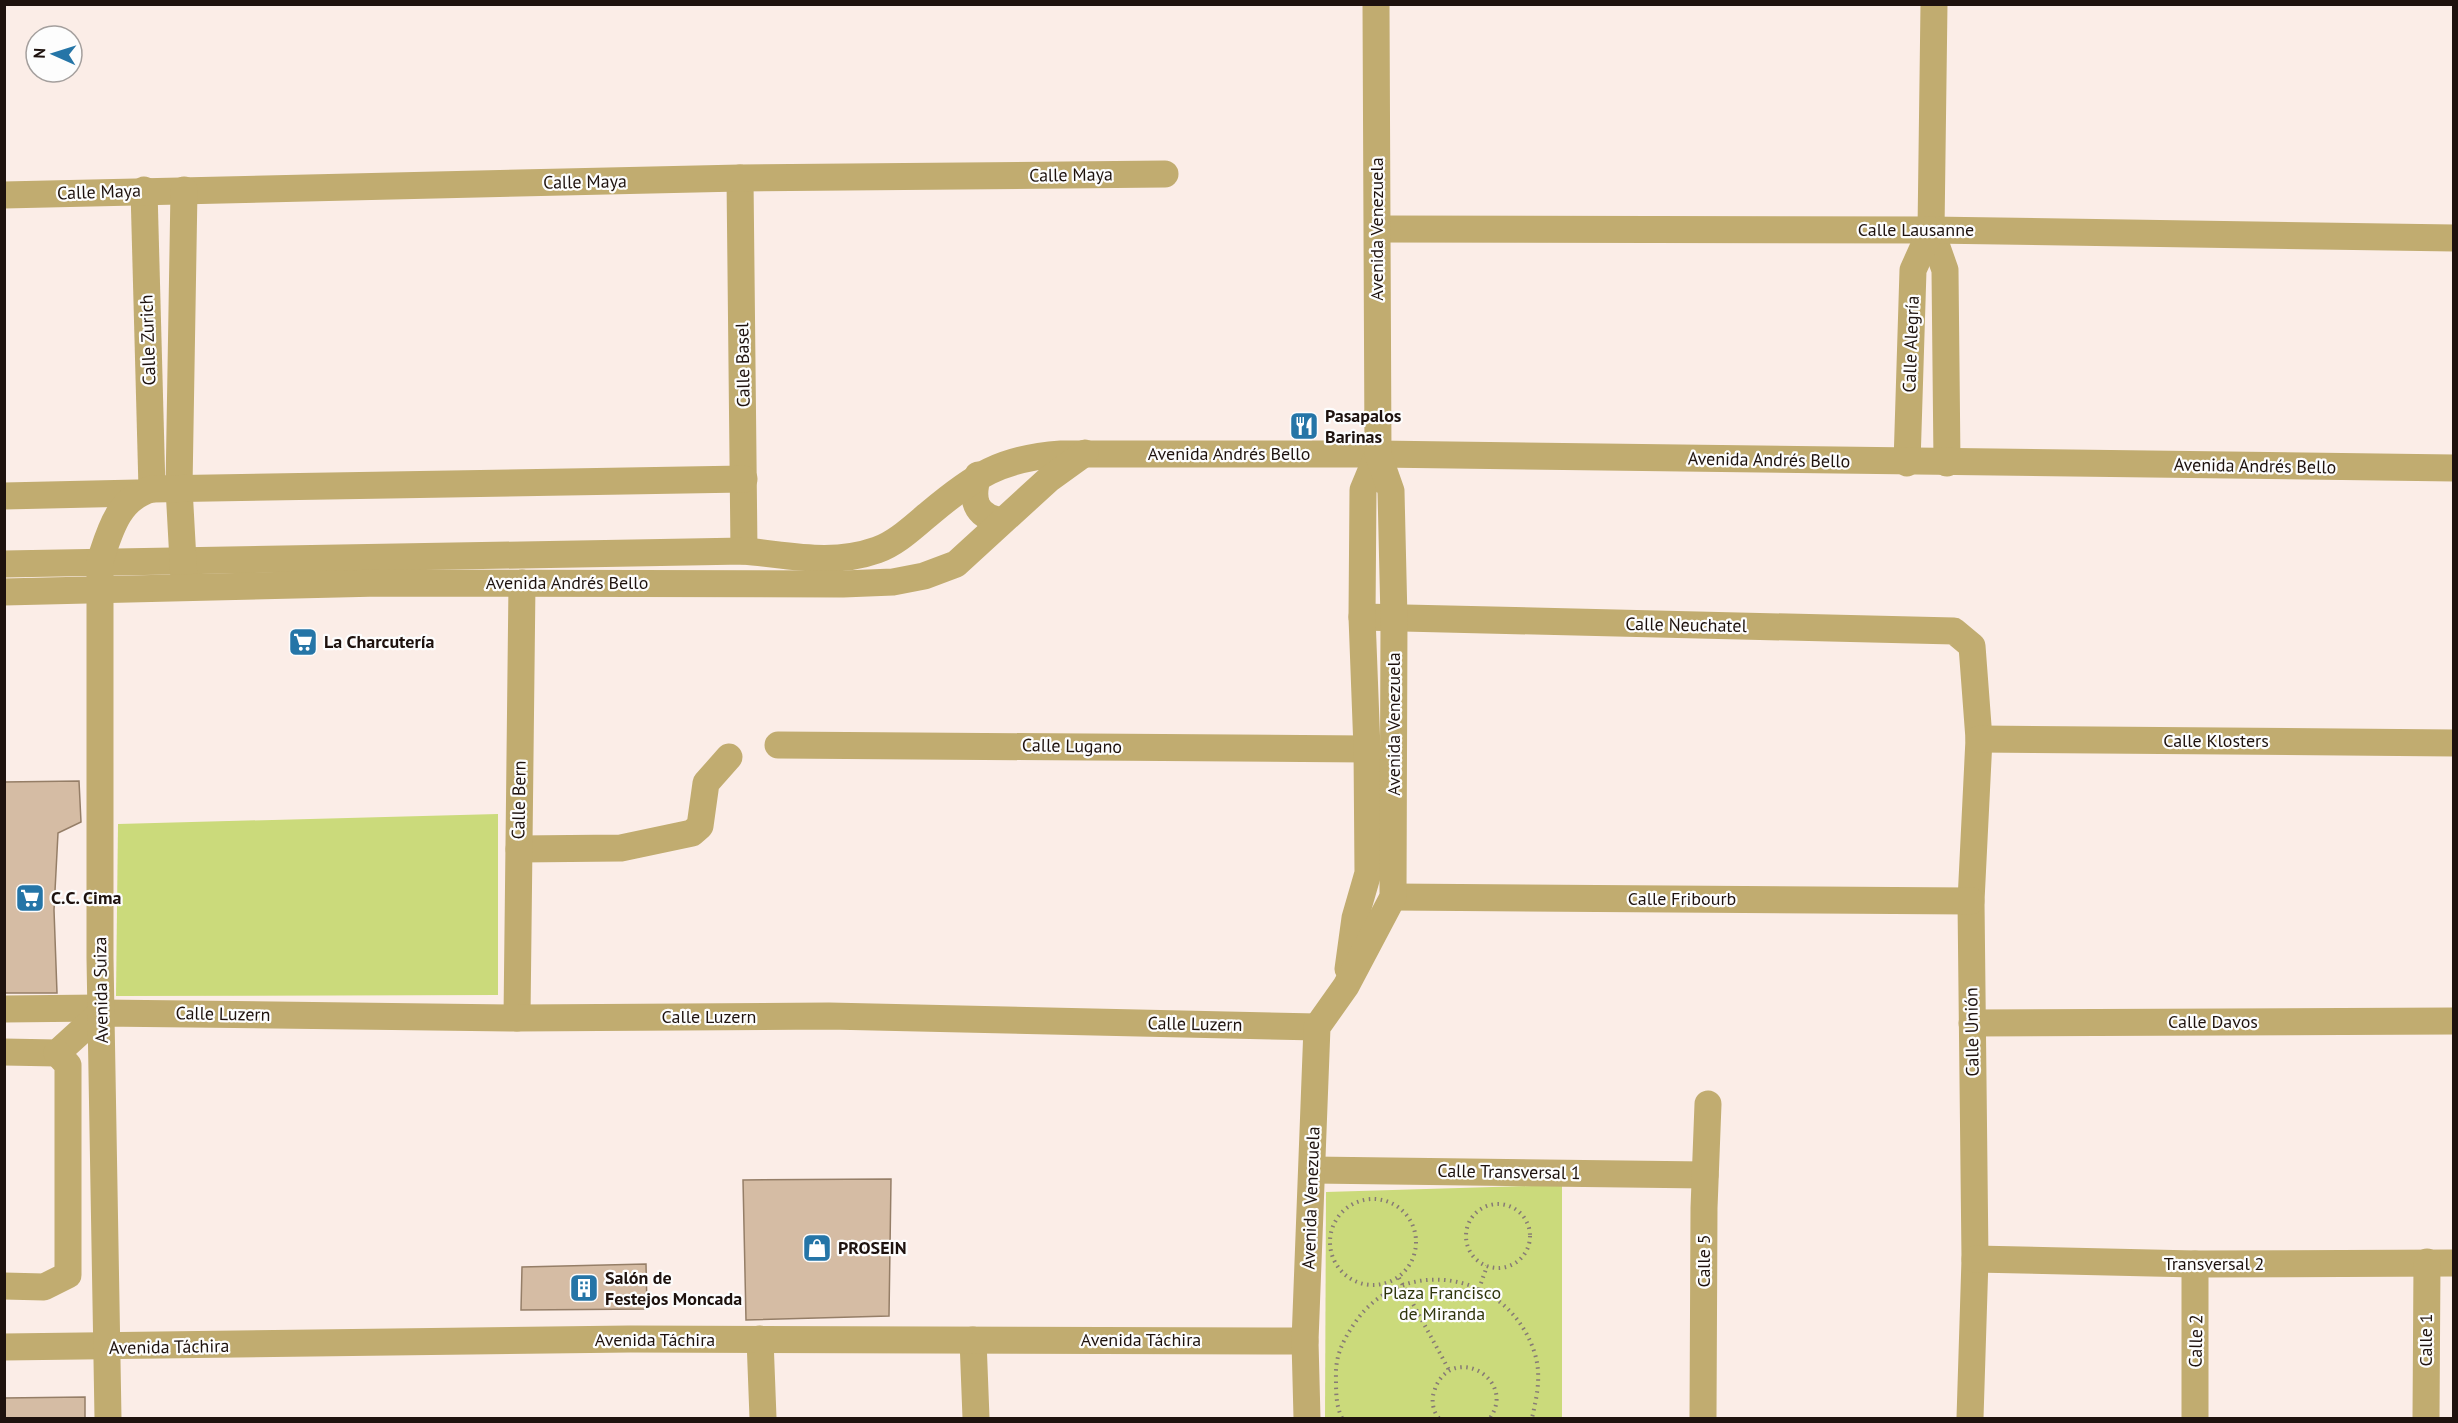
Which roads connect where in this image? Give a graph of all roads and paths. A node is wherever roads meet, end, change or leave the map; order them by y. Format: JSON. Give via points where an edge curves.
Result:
{"nodes":[{"id":1,"x":1376,"y":4,"type":"edge"},
{"id":2,"x":1934,"y":4,"type":"edge"},
{"id":3,"x":1165,"y":174,"type":"dead end"},
{"id":4,"x":740,"y":178,"type":"junction"},
{"id":5,"x":144,"y":190,"type":"junction"},
{"id":6,"x":184,"y":190,"type":"junction"},
{"id":7,"x":4,"y":195,"type":"edge"},
{"id":8,"x":1378,"y":229,"type":"junction"},
{"id":9,"x":1931,"y":230,"type":"junction"},
{"id":10,"x":2454,"y":238,"type":"edge"},
{"id":11,"x":1085,"y":453,"type":"junction"},
{"id":12,"x":1378,"y":454,"type":"junction"},
{"id":13,"x":1011,"y":463,"type":"junction"},
{"id":14,"x":1907,"y":463,"type":"junction"},
{"id":15,"x":1947,"y":463,"type":"junction"},
{"id":16,"x":2454,"y":468,"type":"edge"},
{"id":17,"x":978,"y":475,"type":"junction"},
{"id":18,"x":744,"y":479,"type":"junction"},
{"id":19,"x":179,"y":488,"type":"junction"},
{"id":20,"x":144,"y":491,"type":"junction"},
{"id":21,"x":4,"y":496,"type":"edge"},
{"id":22,"x":1024,"y":502,"type":"junction"},
{"id":23,"x":1002,"y":521,"type":"junction"},
{"id":24,"x":744,"y":551,"type":"junction"},
{"id":25,"x":182,"y":560,"type":"junction"},
{"id":26,"x":100,"y":561,"type":"junction"},
{"id":27,"x":4,"y":564,"type":"edge"},
{"id":28,"x":522,"y":583,"type":"junction"},
{"id":29,"x":185,"y":589,"type":"junction"},
{"id":30,"x":100,"y":590,"type":"junction"},
{"id":31,"x":4,"y":592,"type":"edge"},
{"id":32,"x":1362,"y":617,"type":"junction"},
{"id":33,"x":1394,"y":619,"type":"junction"},
{"id":34,"x":1972,"y":646,"type":"joint"},
{"id":35,"x":1978,"y":739,"type":"junction"},
{"id":36,"x":2454,"y":743,"type":"edge"},
{"id":37,"x":778,"y":745,"type":"dead end"},
{"id":38,"x":1367,"y":750,"type":"junction"},
{"id":39,"x":729,"y":757,"type":"dead end"},
{"id":40,"x":519,"y":849,"type":"junction"},
{"id":41,"x":1393,"y":897,"type":"junction"},
{"id":42,"x":1971,"y":901,"type":"junction"},
{"id":43,"x":1346,"y":986,"type":"junction"},
{"id":44,"x":4,"y":1009,"type":"edge"},
{"id":45,"x":101,"y":1010,"type":"junction"},
{"id":46,"x":516,"y":1018,"type":"junction"},
{"id":47,"x":2454,"y":1021,"type":"edge"},
{"id":48,"x":1972,"y":1023,"type":"junction"},
{"id":49,"x":1317,"y":1027,"type":"junction"},
{"id":50,"x":4,"y":1052,"type":"edge"},
{"id":51,"x":57,"y":1053,"type":"junction"},
{"id":52,"x":1708,"y":1104,"type":"dead end"},
{"id":53,"x":1313,"y":1170,"type":"junction"},
{"id":54,"x":1705,"y":1175,"type":"junction"},
{"id":55,"x":1975,"y":1259,"type":"junction"},
{"id":56,"x":2427,"y":1262,"type":"junction"},
{"id":57,"x":2454,"y":1263,"type":"edge"},
{"id":58,"x":2195,"y":1264,"type":"junction"},
{"id":59,"x":1487,"y":1266,"type":"junction"},
{"id":60,"x":1399,"y":1278,"type":"junction"},
{"id":61,"x":4,"y":1286,"type":"edge"},
{"id":62,"x":1403,"y":1286,"type":"junction"},
{"id":63,"x":1479,"y":1288,"type":"junction"},
{"id":64,"x":760,"y":1339,"type":"junction"},
{"id":65,"x":973,"y":1340,"type":"junction"},
{"id":66,"x":1305,"y":1341,"type":"junction"},
{"id":67,"x":4,"y":1347,"type":"edge"},
{"id":68,"x":108,"y":1348,"type":"junction"},
{"id":69,"x":1449,"y":1370,"type":"junction"},
{"id":70,"x":108,"y":1419,"type":"edge"},
{"id":71,"x":763,"y":1419,"type":"edge"},
{"id":72,"x":976,"y":1419,"type":"edge"},
{"id":73,"x":1307,"y":1419,"type":"edge"},
{"id":74,"x":1342,"y":1419,"type":"edge"},
{"id":75,"x":1439,"y":1419,"type":"edge"},
{"id":76,"x":1490,"y":1419,"type":"edge"},
{"id":77,"x":1532,"y":1419,"type":"edge"},
{"id":78,"x":1703,"y":1419,"type":"edge"},
{"id":79,"x":1970,"y":1419,"type":"edge"},
{"id":80,"x":2195,"y":1419,"type":"edge"},
{"id":81,"x":2426,"y":1419,"type":"edge"}],
"edges":[{"from":1,"to":8,"type":"street","name":"Avenida Venezuela"},
{"from":2,"to":9,"type":"street","name":"Calle Alegría"},
{"from":3,"to":4,"type":"street","name":"Calle Maya"},
{"from":4,"to":6,"type":"street","name":"Calle Maya"},
{"from":4,"to":18,"type":"street","name":"Calle Basel"},
{"from":5,"to":6,"type":"street","name":"Calle Maya"},
{"from":5,"to":7,"type":"street","name":"Calle Maya"},
{"from":5,"to":20,"type":"street","name":"Calle Zurich"},
{"from":6,"to":19,"type":"street","name":"Calle Zurich"},
{"from":8,"to":9,"type":"street","name":"Calle Lausanne"},
{"from":8,"to":12,"type":"street","name":"Avenida Venezuela"},
{"from":9,"to":10,"type":"street","name":"Calle Lausanne"},
{"from":9,"to":14,"type":"street","name":"Calle Alegría","via":[[1913,270]]},
{"from":9,"to":15,"type":"street","name":"Calle Alegría","via":[[1945,270]]},
{"from":11,"to":12,"type":"street","name":"Avenida Andrés Bello"},
{"from":11,"to":13,"type":"street","name":"Avenida Andrés Bello","via":[[1039,455]]},
{"from":11,"to":22,"type":"street","name":"Avenida Andrés Bello"},
{"from":12,"to":14,"type":"street","name":"Avenida Andrés Bello"},
{"from":12,"to":32,"type":"street","name":"Avenida Venezuela","via":[[1363,490]]},
{"from":12,"to":33,"type":"street","name":"Avenida Venezuela","via":[[1391,491]]},
{"from":13,"to":17,"type":"street","name":"Avenida Andrés Bello"},
{"from":13,"to":22,"type":"street","via":[[1023,480]]},
{"from":14,"to":15,"type":"street","name":"Avenida Andrés Bello"},
{"from":15,"to":16,"type":"street","name":"Avenida Andrés Bello"},
{"from":17,"to":23,"type":"street","via":[[973,494],[976,508],[984,516]]},
{"from":17,"to":24,"type":"street","name":"Avenida Andrés Bello","via":[[893,542],[877,550],[807,559]]},
{"from":18,"to":19,"type":"street"},
{"from":18,"to":24,"type":"street","name":"Calle Basel"},
{"from":19,"to":20,"type":"street"},
{"from":19,"to":25,"type":"street","name":"Calle Zurich"},
{"from":20,"to":21,"type":"street"},
{"from":20,"to":26,"type":"street","name":"Avenida Suiza","via":[[121,510],[111,526]]},
{"from":22,"to":23,"type":"street","name":"Avenida Andrés Bello"},
{"from":23,"to":28,"type":"street","name":"Avenida Andrés Bello","via":[[956,564],[893,582]]},
{"from":24,"to":25,"type":"street","name":"Avenida Andrés Bello"},
{"from":25,"to":26,"type":"street","name":"Avenida Andrés Bello"},
{"from":25,"to":29,"type":"street","name":"Calle Zurich"},
{"from":26,"to":27,"type":"street","name":"Avenida Andrés Bello"},
{"from":26,"to":30,"type":"street","name":"Avenida Suiza"},
{"from":28,"to":29,"type":"street","name":"Avenida Andrés Bello"},
{"from":28,"to":40,"type":"street","name":"Calle Bern"},
{"from":29,"to":30,"type":"street","name":"Avenida Andrés Bello"},
{"from":30,"to":31,"type":"street","name":"Avenida Andrés Bello"},
{"from":30,"to":45,"type":"street","name":"Avenida Suiza"},
{"from":32,"to":33,"type":"street","name":"Calle Neuchatel"},
{"from":32,"to":38,"type":"street","name":"Avenida Venezuela"},
{"from":33,"to":34,"type":"street","name":"Calle Neuchatel","via":[[1954,631]]},
{"from":33,"to":41,"type":"street","name":"Avenida Venezuela"},
{"from":34,"to":35,"type":"street","name":"Calle Unión"},
{"from":35,"to":36,"type":"street","name":"Calle Klosters"},
{"from":35,"to":42,"type":"street","name":"Calle Unión"},
{"from":37,"to":38,"type":"street","name":"Calle Lugano"},
{"from":38,"to":43,"type":"street","name":"Avenida Venezuela","via":[[1368,873],[1355,918]]},
{"from":39,"to":40,"type":"street","via":[[706,783],[700,826],[692,833],[621,848]]},
{"from":40,"to":46,"type":"street","name":"Calle Bern"},
{"from":41,"to":42,"type":"street","name":"Calle Fribourb"},
{"from":41,"to":43,"type":"street","name":"Avenida Venezuela"},
{"from":42,"to":48,"type":"street","name":"Calle Unión"},
{"from":43,"to":49,"type":"street","name":"Avenida Venezuela"},
{"from":44,"to":45,"type":"street","name":"Calle Luzern"},
{"from":45,"to":46,"type":"street","name":"Calle Luzern"},
{"from":45,"to":51,"type":"street"},
{"from":45,"to":68,"type":"street","name":"Avenida Suiza"},
{"from":46,"to":49,"type":"street","name":"Calle Luzern","via":[[829,1016]]},
{"from":47,"to":48,"type":"street","name":"Calle Davos"},
{"from":48,"to":55,"type":"street","name":"Calle Unión"},
{"from":49,"to":53,"type":"street","name":"Avenida Venezuela"},
{"from":50,"to":51,"type":"street"},
{"from":51,"to":61,"type":"street","via":[[68,1065],[68,1275],[44,1287]]},
{"from":52,"to":54,"type":"street","name":"Calle 5"},
{"from":53,"to":54,"type":"street","name":"Calle Transversal 1"},
{"from":53,"to":66,"type":"street","name":"Avenida Venezuela"},
{"from":54,"to":78,"type":"street","name":"Calle 5"},
{"from":55,"to":58,"type":"street","name":"Transversal 2"},
{"from":55,"to":79,"type":"street","name":"Calle Unión"},
{"from":56,"to":57,"type":"street","name":"Transversal 2"},
{"from":56,"to":58,"type":"street","name":"Transversal 2"},
{"from":56,"to":81,"type":"street","name":"Calle 1"},
{"from":58,"to":80,"type":"street","name":"Calle 2"},
{"from":59,"to":59,"type":"path","via":[[1506,1268],[1525,1254],[1530,1231],[1516,1209],[1498,1204],[1483,1207],[1468,1223],[1470,1253]]},
{"from":59,"to":63,"type":"path"},
{"from":60,"to":60,"type":"path","via":[[1412,1261],[1417,1240],[1407,1213],[1396,1204],[1368,1198],[1342,1210],[1334,1222],[1330,1251],[1345,1275],[1372,1286]]},
{"from":60,"to":62,"type":"path"},
{"from":62,"to":63,"type":"path","via":[[1413,1281],[1450,1279]]},
{"from":62,"to":69,"type":"path"},
{"from":62,"to":74,"type":"path","via":[[1382,1294],[1364,1308],[1341,1343],[1335,1365],[1337,1408]]},
{"from":63,"to":77,"type":"path","via":[[1504,1304],[1521,1323],[1535,1352],[1539,1387]]},
{"from":64,"to":65,"type":"street","name":"Avenida Táchira"},
{"from":64,"to":68,"type":"street","name":"Avenida Táchira"},
{"from":64,"to":71,"type":"street"},
{"from":65,"to":66,"type":"street","name":"Avenida Táchira"},
{"from":65,"to":72,"type":"street"},
{"from":66,"to":73,"type":"street","name":"Avenida Venezuela"},
{"from":67,"to":68,"type":"street","name":"Avenida Táchira"},
{"from":68,"to":70,"type":"street","name":"Avenida Suiza"},
{"from":69,"to":75,"type":"path","via":[[1437,1382],[1432,1398]]},
{"from":69,"to":76,"type":"path","via":[[1463,1366],[1488,1377],[1495,1389],[1496,1403]]}]}
